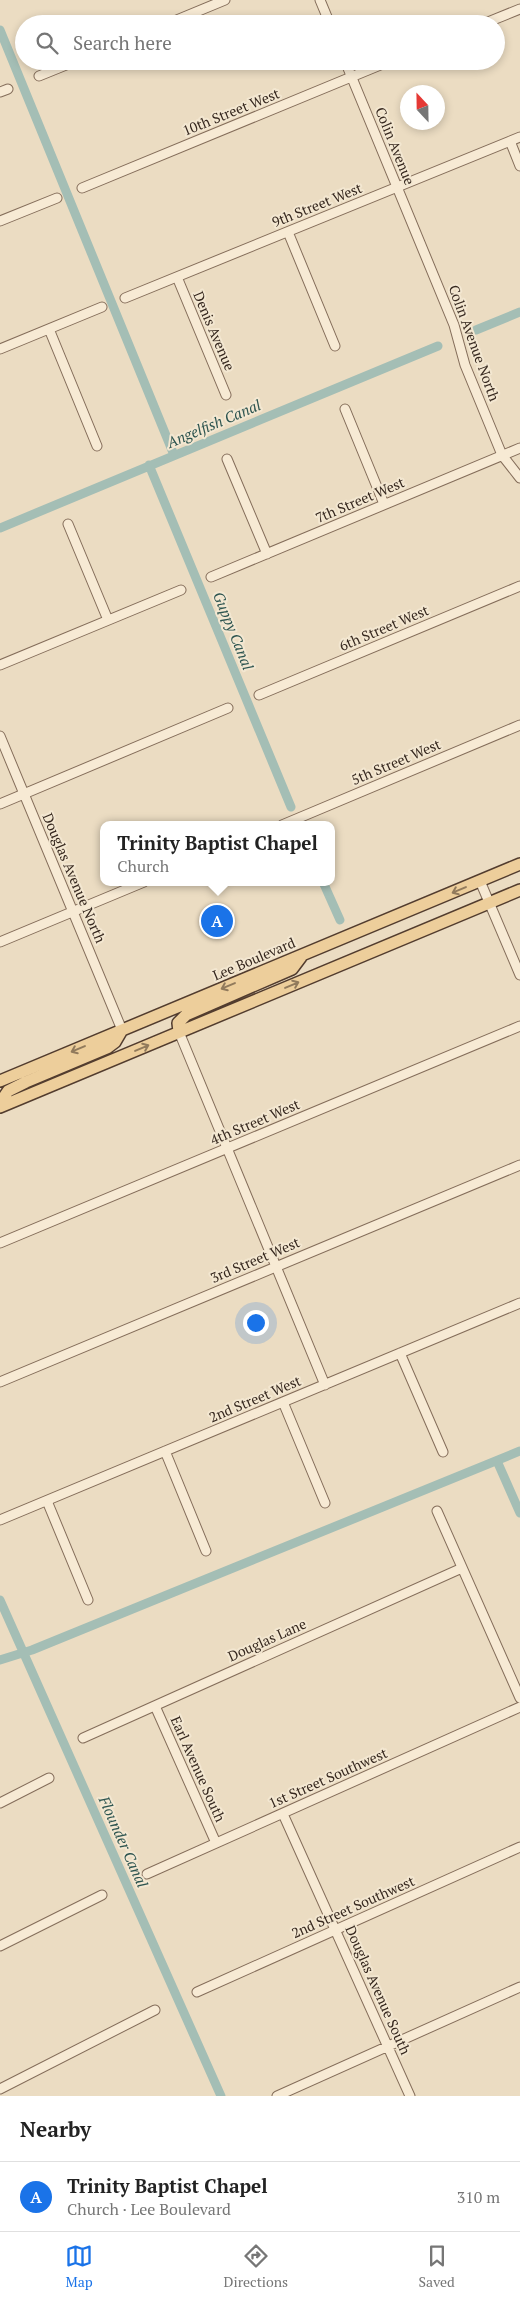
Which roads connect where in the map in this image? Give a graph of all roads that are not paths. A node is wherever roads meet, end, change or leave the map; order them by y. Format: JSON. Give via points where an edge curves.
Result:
{"nodes":[{"id":1,"x":225,"y":0,"type":"edge"},
{"id":2,"x":320,"y":0,"type":"edge"},
{"id":3,"x":520,"y":9,"type":"edge"},
{"id":4,"x":189,"y":15,"type":"edge"},
{"id":5,"x":326,"y":15,"type":"edge"},
{"id":6,"x":505,"y":15,"type":"edge"},
{"id":7,"x":54,"y":70,"type":"edge"},
{"id":8,"x":349,"y":70,"type":"edge"},
{"id":9,"x":369,"y":70,"type":"edge"},
{"id":10,"x":39,"y":76,"type":"dead end"},
{"id":11,"x":352,"y":77,"type":"junction"},
{"id":12,"x":520,"y":137,"type":"edge"},
{"id":13,"x":510,"y":141,"type":"junction"},
{"id":14,"x":520,"y":166,"type":"edge"},
{"id":15,"x":397,"y":187,"type":"junction"},
{"id":16,"x":82,"y":188,"type":"dead end"},
{"id":17,"x":57,"y":198,"type":"dead end"},
{"id":18,"x":0,"y":221,"type":"edge"},
{"id":19,"x":288,"y":232,"type":"junction"},
{"id":20,"x":420,"y":242,"type":"joint"},
{"id":21,"x":177,"y":277,"type":"junction"},
{"id":22,"x":125,"y":298,"type":"dead end"},
{"id":23,"x":102,"y":307,"type":"dead end"},
{"id":24,"x":49,"y":329,"type":"junction"},
{"id":25,"x":335,"y":346,"type":"dead end"},
{"id":26,"x":0,"y":349,"type":"edge"},
{"id":27,"x":226,"y":395,"type":"dead end"},
{"id":28,"x":345,"y":410,"type":"dead end"},
{"id":29,"x":97,"y":446,"type":"dead end"},
{"id":30,"x":520,"y":448,"type":"edge"},
{"id":31,"x":502,"y":455,"type":"junction"},
{"id":32,"x":227,"y":459,"type":"dead end"},
{"id":33,"x":520,"y":478,"type":"edge"},
{"id":34,"x":384,"y":504,"type":"junction"},
{"id":35,"x":68,"y":524,"type":"dead end"},
{"id":36,"x":267,"y":554,"type":"junction"},
{"id":37,"x":210,"y":577,"type":"dead end"},
{"id":38,"x":520,"y":586,"type":"edge"},
{"id":39,"x":181,"y":590,"type":"dead end"},
{"id":40,"x":108,"y":620,"type":"junction"},
{"id":41,"x":0,"y":666,"type":"edge"},
{"id":42,"x":259,"y":695,"type":"dead end"},
{"id":43,"x":228,"y":708,"type":"dead end"},
{"id":44,"x":520,"y":725,"type":"edge"},
{"id":45,"x":0,"y":736,"type":"edge"},
{"id":46,"x":24,"y":794,"type":"junction"},
{"id":47,"x":0,"y":804,"type":"edge"},
{"id":48,"x":292,"y":821,"type":"edge"},
{"id":49,"x":520,"y":864,"type":"edge"},
{"id":50,"x":480,"y":881,"type":"junction"},
{"id":51,"x":135,"y":886,"type":"edge"},
{"id":52,"x":520,"y":890,"type":"edge"},
{"id":53,"x":489,"y":903,"type":"junction"},
{"id":54,"x":73,"y":912,"type":"junction"},
{"id":55,"x":0,"y":942,"type":"edge"},
{"id":56,"x":302,"y":955,"type":"junction"},
{"id":57,"x":520,"y":975,"type":"edge"},
{"id":58,"x":520,"y":1026,"type":"edge"},
{"id":59,"x":122,"y":1030,"type":"junction"},
{"id":60,"x":179,"y":1032,"type":"junction"},
{"id":61,"x":0,"y":1081,"type":"edge"},
{"id":62,"x":0,"y":1103,"type":"edge"},
{"id":63,"x":0,"y":1107,"type":"edge"},
{"id":64,"x":227,"y":1149,"type":"junction"},
{"id":65,"x":520,"y":1165,"type":"edge"},
{"id":66,"x":0,"y":1243,"type":"edge"},
{"id":67,"x":276,"y":1266,"type":"junction"},
{"id":68,"x":520,"y":1304,"type":"edge"},
{"id":69,"x":400,"y":1353,"type":"junction"},
{"id":70,"x":0,"y":1382,"type":"edge"},
{"id":71,"x":325,"y":1385,"type":"junction"},
{"id":72,"x":283,"y":1402,"type":"junction"},
{"id":73,"x":165,"y":1451,"type":"junction"},
{"id":74,"x":443,"y":1452,"type":"dead end"},
{"id":75,"x":47,"y":1500,"type":"junction"},
{"id":76,"x":325,"y":1503,"type":"dead end"},
{"id":77,"x":436,"y":1511,"type":"dead end"},
{"id":78,"x":0,"y":1520,"type":"edge"},
{"id":79,"x":206,"y":1551,"type":"dead end"},
{"id":80,"x":462,"y":1568,"type":"junction"},
{"id":81,"x":88,"y":1600,"type":"dead end"},
{"id":82,"x":520,"y":1698,"type":"edge"},
{"id":83,"x":154,"y":1706,"type":"junction"},
{"id":84,"x":520,"y":1707,"type":"edge"},
{"id":85,"x":83,"y":1738,"type":"dead end"},
{"id":86,"x":49,"y":1778,"type":"dead end"},
{"id":87,"x":0,"y":1803,"type":"edge"},
{"id":88,"x":283,"y":1814,"type":"junction"},
{"id":89,"x":216,"y":1844,"type":"junction"},
{"id":90,"x":520,"y":1847,"type":"edge"},
{"id":91,"x":147,"y":1874,"type":"dead end"},
{"id":92,"x":102,"y":1895,"type":"dead end"},
{"id":93,"x":336,"y":1930,"type":"junction"},
{"id":94,"x":0,"y":1946,"type":"edge"},
{"id":95,"x":520,"y":1988,"type":"edge"},
{"id":96,"x":197,"y":1992,"type":"dead end"},
{"id":97,"x":154,"y":2010,"type":"dead end"},
{"id":98,"x":388,"y":2047,"type":"junction"},
{"id":99,"x":0,"y":2089,"type":"edge"},
{"id":100,"x":277,"y":2096,"type":"edge"},
{"id":101,"x":410,"y":2096,"type":"edge"}],
"edges":[{"from":1,"to":4,"type":"street"},
{"from":2,"to":5,"type":"street"},
{"from":3,"to":6,"type":"street"},
{"from":7,"to":10,"type":"street"},
{"from":8,"to":11,"type":"street","name":"Colin Avenue"},
{"from":9,"to":11,"type":"street","name":"10th Street West"},
{"from":11,"to":15,"type":"street","name":"Colin Avenue"},
{"from":11,"to":16,"type":"street","name":"10th Street West"},
{"from":12,"to":13,"type":"street","name":"9th Street West"},
{"from":13,"to":14,"type":"street"},
{"from":13,"to":15,"type":"street","name":"9th Street West"},
{"from":15,"to":19,"type":"street","name":"9th Street West"},
{"from":15,"to":20,"type":"street","name":"Colin Avenue"},
{"from":17,"to":18,"type":"street"},
{"from":19,"to":21,"type":"street","name":"9th Street West"},
{"from":19,"to":25,"type":"street"},
{"from":20,"to":31,"type":"street","name":"Colin Avenue North","via":[[454,324],[465,366]]},
{"from":21,"to":22,"type":"street","name":"9th Street West"},
{"from":21,"to":27,"type":"street","name":"Denis Avenue"},
{"from":23,"to":24,"type":"street"},
{"from":24,"to":26,"type":"street"},
{"from":24,"to":29,"type":"street"},
{"from":28,"to":34,"type":"street"},
{"from":30,"to":31,"type":"street","name":"7th Street West"},
{"from":31,"to":33,"type":"street","name":"Colin Avenue North"},
{"from":31,"to":34,"type":"street","name":"7th Street West"},
{"from":32,"to":36,"type":"street"},
{"from":34,"to":36,"type":"street","name":"7th Street West"},
{"from":35,"to":40,"type":"street"},
{"from":36,"to":37,"type":"street","name":"7th Street West"},
{"from":38,"to":42,"type":"street","name":"6th Street West"},
{"from":39,"to":40,"type":"street"},
{"from":40,"to":41,"type":"street"},
{"from":43,"to":46,"type":"street"},
{"from":44,"to":48,"type":"street","name":"5th Street West"},
{"from":45,"to":46,"type":"street","name":"Douglas Avenue North"},
{"from":46,"to":47,"type":"street"},
{"from":46,"to":54,"type":"street","name":"Douglas Avenue North"},
{"from":49,"to":50,"type":"main road","name":"Lee Boulevard"},
{"from":50,"to":53,"type":"street"},
{"from":50,"to":56,"type":"main road","name":"Lee Boulevard","one_way":true},
{"from":51,"to":54,"type":"street"},
{"from":52,"to":53,"type":"main road"},
{"from":53,"to":57,"type":"street"},
{"from":60,"to":53,"type":"main road","one_way":true},
{"from":54,"to":55,"type":"street"},
{"from":54,"to":59,"type":"street","name":"Douglas Avenue North"},
{"from":56,"to":59,"type":"main road","name":"Lee Boulevard","one_way":true},
{"from":56,"to":60,"type":"main road","via":[[292,969],[186,1015],[178,1023]]},
{"from":58,"to":64,"type":"street","name":"4th Street West"},
{"from":59,"to":61,"type":"main road","name":"Lee Boulevard","one_way":true},
{"from":59,"to":62,"type":"main road","via":[[107,1048],[8,1091]]},
{"from":63,"to":60,"type":"main road","one_way":true},
{"from":60,"to":64,"type":"street"},
{"from":64,"to":66,"type":"street","name":"4th Street West"},
{"from":64,"to":67,"type":"street"},
{"from":65,"to":67,"type":"street","name":"3rd Street West"},
{"from":67,"to":70,"type":"street","name":"3rd Street West"},
{"from":67,"to":71,"type":"street"},
{"from":68,"to":69,"type":"street","name":"2nd Street West"},
{"from":69,"to":71,"type":"street","name":"2nd Street West"},
{"from":69,"to":74,"type":"street"},
{"from":71,"to":72,"type":"street","name":"2nd Street West"},
{"from":72,"to":73,"type":"street","name":"2nd Street West"},
{"from":72,"to":76,"type":"street"},
{"from":73,"to":75,"type":"street","name":"2nd Street West"},
{"from":73,"to":79,"type":"street"},
{"from":75,"to":78,"type":"street","name":"2nd Street West"},
{"from":75,"to":81,"type":"street"},
{"from":77,"to":80,"type":"street"},
{"from":80,"to":82,"type":"street"},
{"from":80,"to":83,"type":"street","name":"Douglas Lane"},
{"from":83,"to":85,"type":"street","name":"Douglas Lane"},
{"from":83,"to":89,"type":"street","name":"Earl Avenue South"},
{"from":84,"to":88,"type":"street","name":"1st Street Southwest"},
{"from":86,"to":87,"type":"street"},
{"from":88,"to":89,"type":"street","name":"1st Street Southwest"},
{"from":88,"to":93,"type":"street","name":"Douglas Avenue South"},
{"from":89,"to":91,"type":"street","name":"1st Street Southwest"},
{"from":90,"to":93,"type":"street","name":"2nd Street Southwest"},
{"from":92,"to":94,"type":"street"},
{"from":93,"to":96,"type":"street","name":"2nd Street Southwest"},
{"from":93,"to":98,"type":"street","name":"Douglas Avenue South"},
{"from":95,"to":98,"type":"street"},
{"from":97,"to":99,"type":"street"},
{"from":98,"to":100,"type":"street"},
{"from":98,"to":101,"type":"street","name":"Douglas Avenue South"}]}
